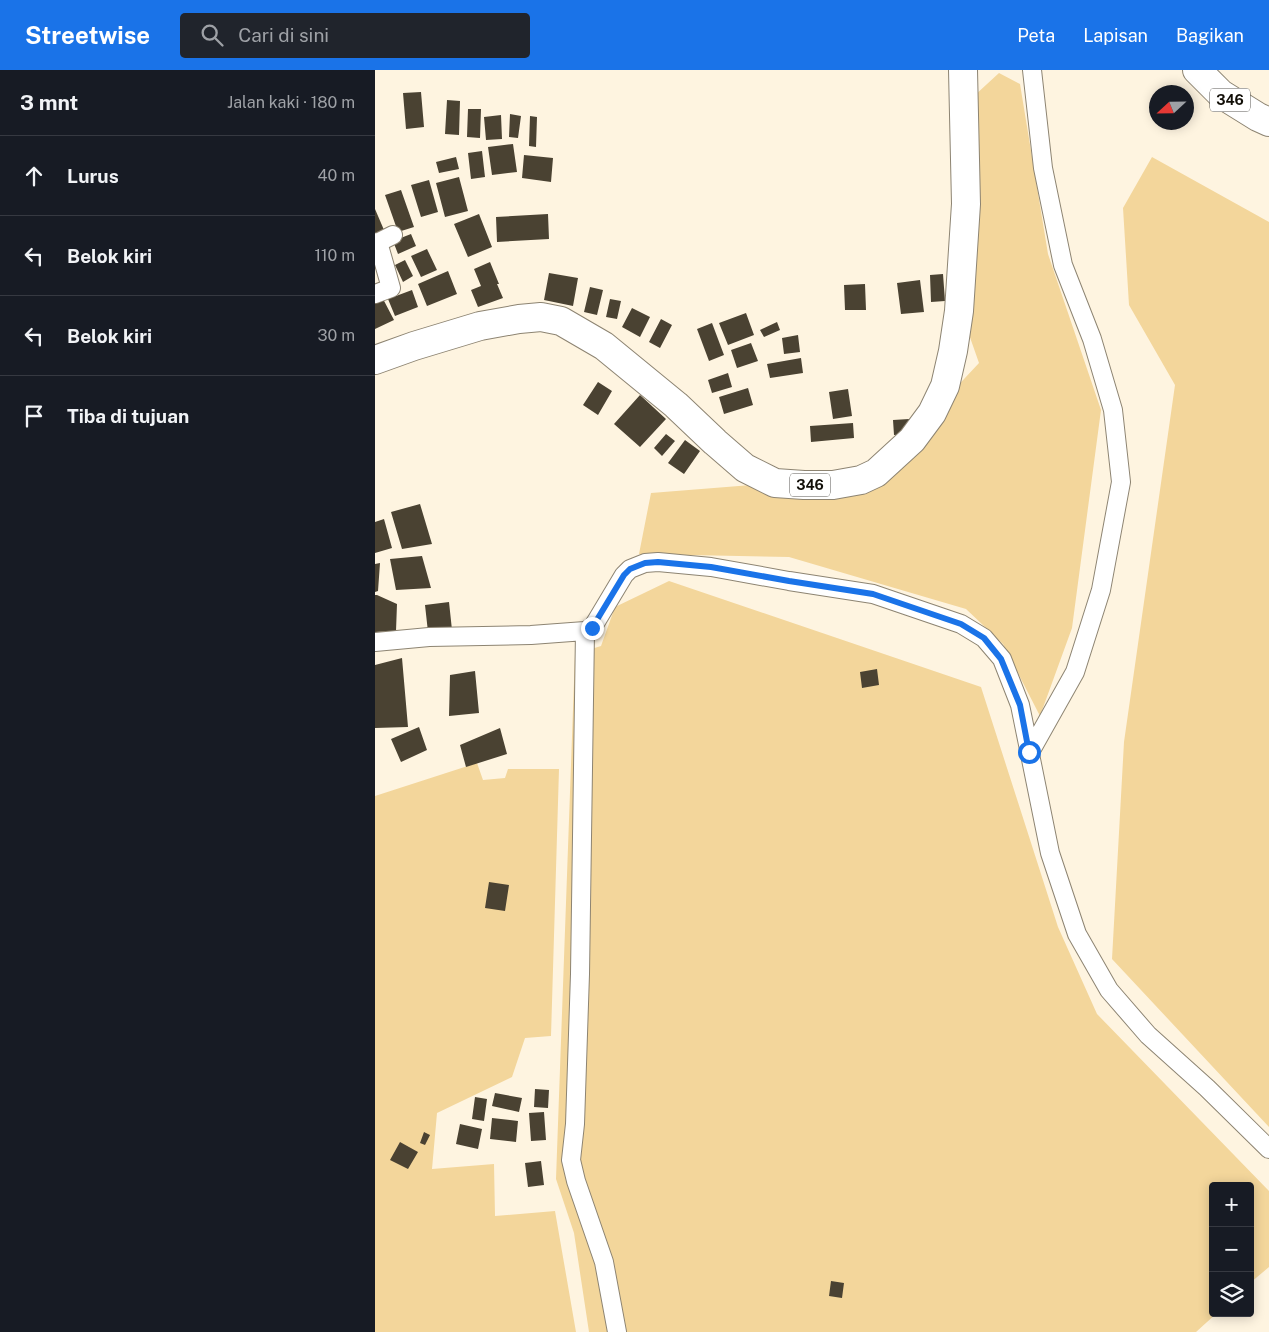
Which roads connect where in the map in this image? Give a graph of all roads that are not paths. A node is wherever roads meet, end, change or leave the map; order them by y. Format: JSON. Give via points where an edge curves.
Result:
{"nodes":[{"id":1,"x":963,"y":70,"type":"edge"},
{"id":2,"x":1032,"y":70,"type":"edge"},
{"id":3,"x":1197,"y":70,"type":"edge"},
{"id":4,"x":1269,"y":122,"type":"edge"},
{"id":5,"x":382,"y":240,"type":"edge"},
{"id":6,"x":375,"y":294,"type":"edge"},
{"id":7,"x":375,"y":360,"type":"edge"},
{"id":8,"x":585,"y":631,"type":"junction"},
{"id":9,"x":375,"y":642,"type":"edge"},
{"id":10,"x":1029,"y":752,"type":"junction"},
{"id":11,"x":1269,"y":1149,"type":"edge"},
{"id":12,"x":617,"y":1332,"type":"edge"}],
"edges":[{"from":1,"to":7,"type":"main road","number":"346","via":[[966,204],[959,311],[953,350],[945,386],[932,413],[912,440],[876,473],[861,480],[833,485],[775,483],[745,468],[604,346],[561,321],[541,317],[481,326]]},
{"from":2,"to":10,"type":"street","via":[[1043,168],[1063,265],[1092,339],[1113,410],[1121,482],[1101,590],[1075,672]]},
{"from":3,"to":4,"type":"main road","number":"346","via":[[1221,94]]},
{"from":5,"to":6,"type":"street","via":[[391,288]]},
{"from":8,"to":9,"type":"street"},
{"from":8,"to":10,"type":"street","via":[[592,628],[624,575],[645,563],[711,567],[873,594],[961,624],[984,638],[1001,659],[1020,705]]},
{"from":8,"to":12,"type":"street","via":[[580,974],[571,1160],[604,1262]]},
{"from":10,"to":11,"type":"street","via":[[1050,853],[1077,934],[1109,990],[1148,1034]]}]}
